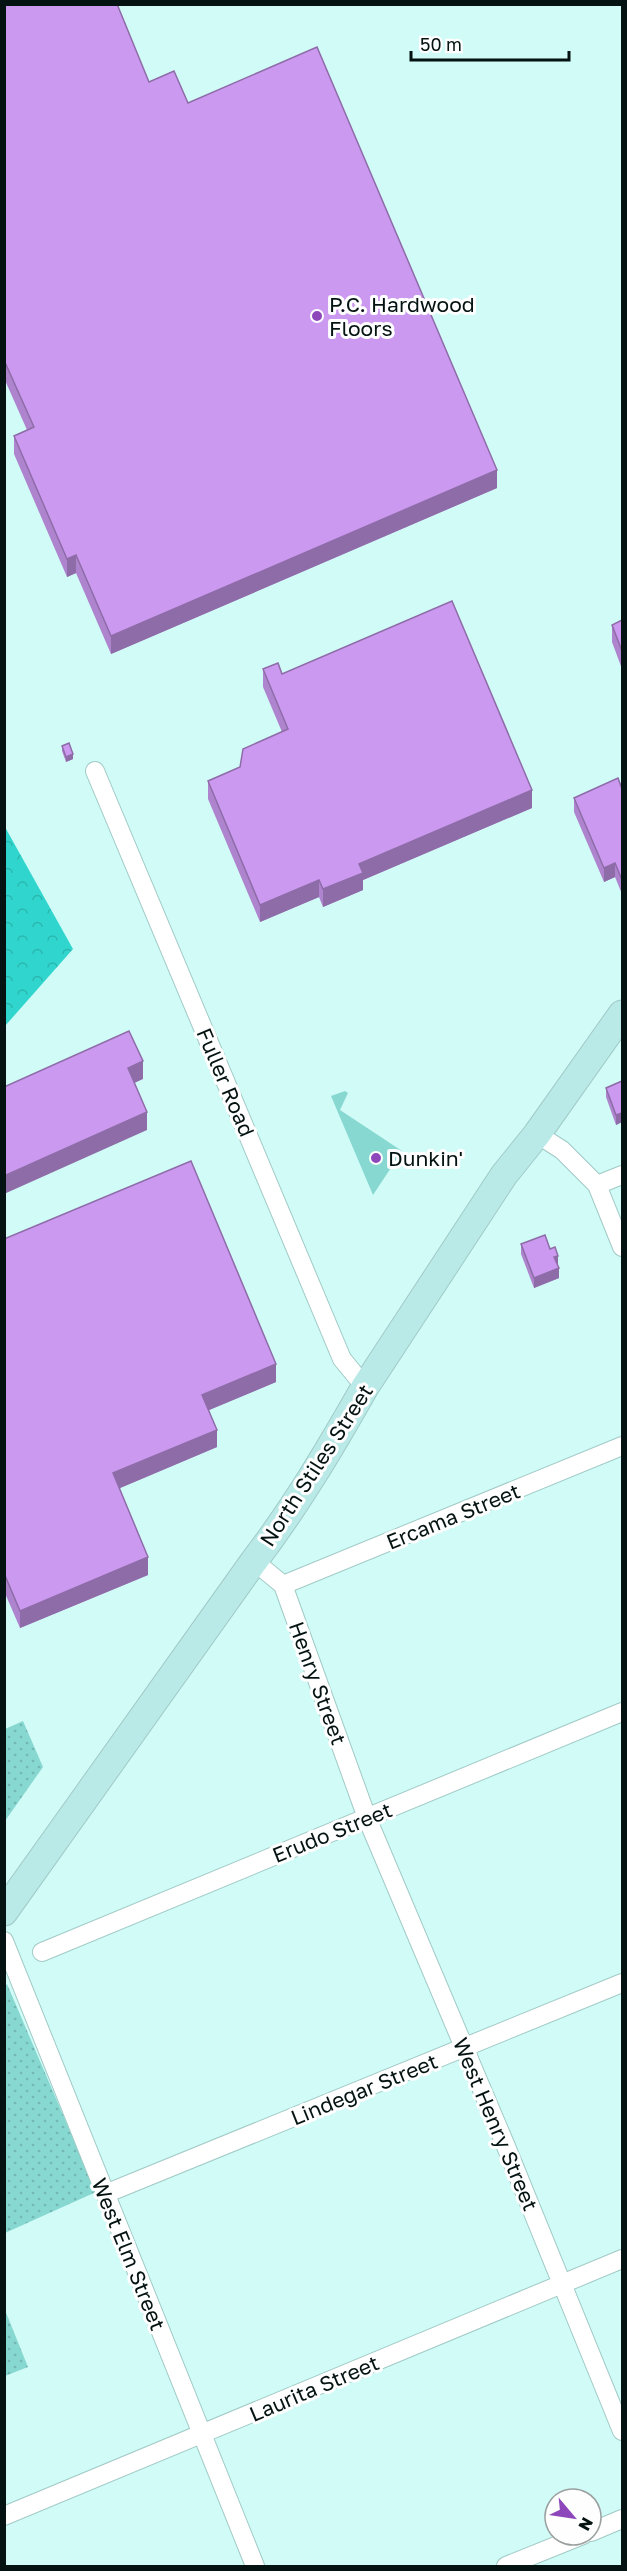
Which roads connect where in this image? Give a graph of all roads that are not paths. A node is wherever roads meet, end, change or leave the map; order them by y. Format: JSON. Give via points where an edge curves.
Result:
{"nodes":[{"id":1,"x":95,"y":771,"type":"dead end"},
{"id":2,"x":622,"y":1014,"type":"edge"},
{"id":3,"x":537,"y":1134,"type":"junction"},
{"id":4,"x":622,"y":1175,"type":"edge"},
{"id":5,"x":597,"y":1185,"type":"junction"},
{"id":6,"x":622,"y":1247,"type":"edge"},
{"id":7,"x":365,"y":1387,"type":"junction"},
{"id":8,"x":622,"y":1446,"type":"edge"},
{"id":9,"x":254,"y":1561,"type":"junction"},
{"id":10,"x":283,"y":1585,"type":"junction"},
{"id":11,"x":622,"y":1712,"type":"edge"},
{"id":12,"x":367,"y":1818,"type":"junction"},
{"id":13,"x":4,"y":1912,"type":"edge"},
{"id":14,"x":4,"y":1941,"type":"edge"},
{"id":15,"x":42,"y":1952,"type":"dead end"},
{"id":16,"x":622,"y":1983,"type":"edge"},
{"id":17,"x":464,"y":2047,"type":"junction"},
{"id":18,"x":105,"y":2194,"type":"junction"},
{"id":19,"x":622,"y":2259,"type":"edge"},
{"id":20,"x":562,"y":2284,"type":"junction"},
{"id":21,"x":622,"y":2431,"type":"edge"},
{"id":22,"x":201,"y":2434,"type":"junction"},
{"id":23,"x":4,"y":2516,"type":"edge"},
{"id":24,"x":622,"y":2519,"type":"edge"},
{"id":25,"x":603,"y":2527,"type":"edge"},
{"id":26,"x":553,"y":2547,"type":"edge"},
{"id":27,"x":255,"y":2566,"type":"edge"},
{"id":28,"x":506,"y":2566,"type":"edge"}],
"edges":[{"from":1,"to":7,"type":"street","name":"Fuller Road","via":[[342,1359]]},
{"from":2,"to":3,"type":"main road","name":"North Stiles Street"},
{"from":3,"to":5,"type":"street","via":[[562,1150]]},
{"from":3,"to":7,"type":"main road","name":"North Stiles Street","via":[[504,1175]]},
{"from":4,"to":5,"type":"street"},
{"from":5,"to":6,"type":"street"},
{"from":7,"to":9,"type":"main road","name":"North Stiles Street","via":[[279,1528]]},
{"from":8,"to":10,"type":"street","name":"Ercama Street"},
{"from":9,"to":10,"type":"street"},
{"from":9,"to":13,"type":"main road","name":"North Stiles Street"},
{"from":10,"to":12,"type":"street","name":"Henry Street"},
{"from":11,"to":12,"type":"street","name":"Erudo Street"},
{"from":12,"to":15,"type":"street","name":"Erudo Street"},
{"from":12,"to":17,"type":"street","name":"West Henry Street"},
{"from":14,"to":18,"type":"street","name":"West Elm Street"},
{"from":16,"to":17,"type":"street","name":"Lindegar Street"},
{"from":17,"to":18,"type":"street","name":"Lindegar Street"},
{"from":17,"to":20,"type":"street","name":"West Henry Street"},
{"from":18,"to":22,"type":"street","name":"West Elm Street"},
{"from":19,"to":20,"type":"street","name":"Laurita Street"},
{"from":20,"to":21,"type":"street","name":"West Henry Street"},
{"from":20,"to":22,"type":"street","name":"Laurita Street"},
{"from":22,"to":23,"type":"street","name":"Laurita Street"},
{"from":22,"to":27,"type":"street","name":"West Elm Street"},
{"from":24,"to":25,"type":"street"},
{"from":26,"to":28,"type":"street"}]}
